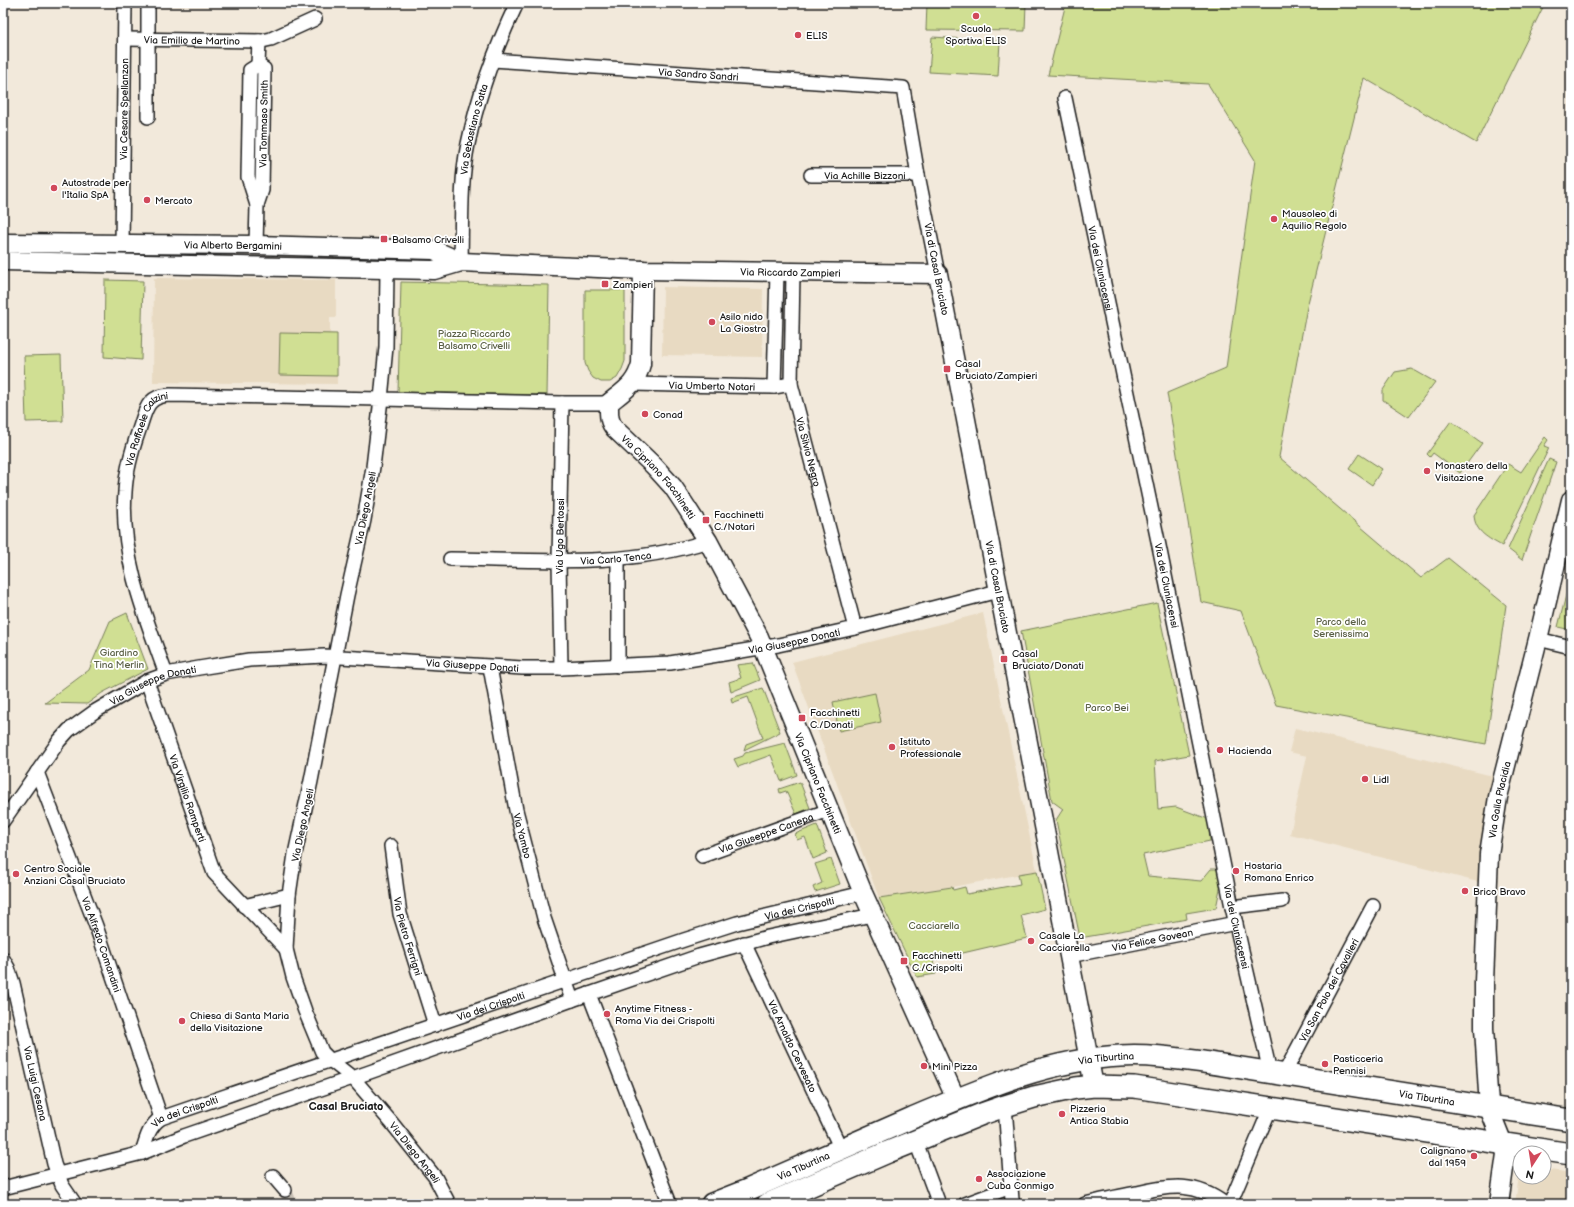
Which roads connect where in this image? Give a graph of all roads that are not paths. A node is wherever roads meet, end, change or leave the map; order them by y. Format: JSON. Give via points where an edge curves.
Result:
{"nodes":[{"id":1,"x":125,"y":3,"type":"edge"},
{"id":2,"x":148,"y":3,"type":"edge"},
{"id":3,"x":516,"y":3,"type":"edge"},
{"id":4,"x":315,"y":19,"type":"dead end"},
{"id":5,"x":125,"y":39,"type":"junction"},
{"id":6,"x":148,"y":39,"type":"junction"},
{"id":7,"x":259,"y":41,"type":"junction"},
{"id":8,"x":493,"y":60,"type":"junction"},
{"id":9,"x":903,"y":88,"type":"joint"},
{"id":10,"x":1066,"y":98,"type":"dead end"},
{"id":11,"x":148,"y":117,"type":"dead end"},
{"id":12,"x":811,"y":175,"type":"dead end"},
{"id":13,"x":918,"y":175,"type":"junction"},
{"id":14,"x":3,"y":243,"type":"edge"},
{"id":15,"x":122,"y":244,"type":"junction"},
{"id":16,"x":256,"y":245,"type":"junction"},
{"id":17,"x":3,"y":261,"type":"edge"},
{"id":18,"x":460,"y":262,"type":"junction"},
{"id":19,"x":122,"y":264,"type":"junction"},
{"id":20,"x":387,"y":269,"type":"junction"},
{"id":21,"x":643,"y":270,"type":"junction"},
{"id":22,"x":785,"y":272,"type":"junction"},
{"id":23,"x":938,"y":274,"type":"junction"},
{"id":24,"x":632,"y":384,"type":"junction"},
{"id":25,"x":791,"y":384,"type":"junction"},
{"id":26,"x":774,"y":387,"type":"junction"},
{"id":27,"x":381,"y":399,"type":"junction"},
{"id":28,"x":562,"y":403,"type":"junction"},
{"id":29,"x":609,"y":403,"type":"junction"},
{"id":30,"x":1571,"y":500,"type":"edge"},
{"id":31,"x":708,"y":541,"type":"junction"},
{"id":32,"x":450,"y":559,"type":"dead end"},
{"id":33,"x":618,"y":560,"type":"junction"},
{"id":34,"x":559,"y":561,"type":"junction"},
{"id":35,"x":998,"y":591,"type":"junction"},
{"id":36,"x":855,"y":628,"type":"junction"},
{"id":37,"x":1538,"y":640,"type":"junction"},
{"id":38,"x":1571,"y":647,"type":"edge"},
{"id":39,"x":765,"y":648,"type":"junction"},
{"id":40,"x":335,"y":656,"type":"junction"},
{"id":41,"x":618,"y":666,"type":"junction"},
{"id":42,"x":490,"y":667,"type":"junction"},
{"id":43,"x":561,"y":668,"type":"junction"},
{"id":44,"x":166,"y":674,"type":"junction"},
{"id":45,"x":147,"y":681,"type":"junction"},
{"id":46,"x":37,"y":772,"type":"junction"},
{"id":47,"x":830,"y":810,"type":"junction"},
{"id":48,"x":3,"y":821,"type":"edge"},
{"id":49,"x":391,"y":846,"type":"dead end"},
{"id":50,"x":702,"y":856,"type":"dead end"},
{"id":51,"x":863,"y":893,"type":"junction"},
{"id":52,"x":289,"y":895,"type":"junction"},
{"id":53,"x":1282,"y":901,"type":"dead end"},
{"id":54,"x":244,"y":906,"type":"junction"},
{"id":55,"x":1373,"y":906,"type":"dead end"},
{"id":56,"x":1232,"y":907,"type":"junction"},
{"id":57,"x":872,"y":915,"type":"junction"},
{"id":58,"x":1236,"y":923,"type":"junction"},
{"id":59,"x":744,"y":943,"type":"junction"},
{"id":60,"x":286,"y":949,"type":"junction"},
{"id":61,"x":1070,"y":956,"type":"junction"},
{"id":62,"x":3,"y":959,"type":"edge"},
{"id":63,"x":565,"y":980,"type":"junction"},
{"id":64,"x":589,"y":994,"type":"junction"},
{"id":65,"x":572,"y":1000,"type":"junction"},
{"id":66,"x":435,"y":1025,"type":"junction"},
{"id":67,"x":1088,"y":1059,"type":"junction"},
{"id":68,"x":330,"y":1060,"type":"junction"},
{"id":69,"x":1027,"y":1073,"type":"junction"},
{"id":70,"x":1277,"y":1073,"type":"junction"},
{"id":71,"x":353,"y":1078,"type":"junction"},
{"id":72,"x":1094,"y":1086,"type":"junction"},
{"id":73,"x":1034,"y":1097,"type":"junction"},
{"id":74,"x":956,"y":1099,"type":"junction"},
{"id":75,"x":1005,"y":1106,"type":"junction"},
{"id":76,"x":1489,"y":1107,"type":"junction"},
{"id":77,"x":1270,"y":1109,"type":"junction"},
{"id":78,"x":162,"y":1118,"type":"junction"},
{"id":79,"x":1571,"y":1120,"type":"edge"},
{"id":80,"x":916,"y":1142,"type":"junction"},
{"id":81,"x":1503,"y":1144,"type":"junction"},
{"id":82,"x":841,"y":1149,"type":"junction"},
{"id":83,"x":142,"y":1153,"type":"junction"},
{"id":84,"x":1571,"y":1154,"type":"edge"},
{"id":85,"x":58,"y":1174,"type":"junction"},
{"id":86,"x":273,"y":1176,"type":"dead end"},
{"id":87,"x":1011,"y":1186,"type":"junction"},
{"id":88,"x":3,"y":1188,"type":"edge"},
{"id":89,"x":286,"y":1190,"type":"tunnel mouth"},
{"id":90,"x":748,"y":1197,"type":"edge"},
{"id":91,"x":75,"y":1204,"type":"edge"},
{"id":92,"x":449,"y":1204,"type":"edge"},
{"id":93,"x":670,"y":1204,"type":"edge"},
{"id":94,"x":712,"y":1204,"type":"edge"},
{"id":95,"x":768,"y":1204,"type":"edge"},
{"id":96,"x":939,"y":1204,"type":"edge"},
{"id":97,"x":965,"y":1204,"type":"edge"},
{"id":98,"x":1014,"y":1204,"type":"edge"},
{"id":99,"x":1086,"y":1204,"type":"edge"},
{"id":100,"x":1225,"y":1204,"type":"edge"},
{"id":101,"x":1230,"y":1204,"type":"edge"},
{"id":102,"x":1499,"y":1204,"type":"edge"}],
"edges":[{"from":1,"to":5,"type":"street","name":"Via Cesare Spellanzon"},
{"from":2,"to":6,"type":"street"},
{"from":3,"to":8,"type":"street","name":"Via Sebastiano Satta"},
{"from":4,"to":7,"type":"street"},
{"from":5,"to":6,"type":"street","name":"Via Emilio de Martino"},
{"from":5,"to":15,"type":"street","name":"Via Cesare Spellanzon"},
{"from":6,"to":7,"type":"street","name":"Via Emilio de Martino"},
{"from":6,"to":11,"type":"street"},
{"from":7,"to":16,"type":"street","name":"Via Tommaso Smith","via":[[258,65],[264,69],[262,190],[257,206]]},
{"from":8,"to":9,"type":"street","name":"Via Sandro Sandri"},
{"from":8,"to":18,"type":"street","name":"Via Sebastiano Satta","via":[[468,144]]},
{"from":9,"to":13,"type":"street","name":"Via di Casal Bruciato"},
{"from":10,"to":56,"type":"street","name":"Via dei Cluniacensi"},
{"from":12,"to":13,"type":"street","name":"Via Achille Bizzoni"},
{"from":13,"to":23,"type":"street","name":"Via di Casal Bruciato"},
{"from":14,"to":15,"type":"street","name":"Via Alberto Bergamini"},
{"from":15,"to":16,"type":"street","name":"Via Alberto Bergamini"},
{"from":15,"to":19,"type":"street","name":"Via Cesare Spellanzon"},
{"from":16,"to":18,"type":"street","name":"Via Alberto Bergamini","via":[[434,250]]},
{"from":17,"to":19,"type":"street","name":"Via Alberto Bergamini"},
{"from":18,"to":20,"type":"street","via":[[434,270]]},
{"from":18,"to":21,"type":"street"},
{"from":19,"to":20,"type":"street","name":"Via Alberto Bergamini"},
{"from":20,"to":27,"type":"street","via":[[386,347]]},
{"from":21,"to":22,"type":"street","name":"Via Riccardo Zampieri"},
{"from":21,"to":24,"type":"street","via":[[642,356],[639,374]]},
{"from":22,"to":23,"type":"street","name":"Via Riccardo Zampieri"},
{"from":22,"to":25,"type":"street","name":"Via Silvio Negro"},
{"from":22,"to":26,"type":"street"},
{"from":23,"to":35,"type":"street","name":"Via di Casal Bruciato"},
{"from":24,"to":26,"type":"street","name":"Via Umberto Notari"},
{"from":24,"to":29,"type":"street"},
{"from":25,"to":26,"type":"street","name":"Via Umberto Notari"},
{"from":25,"to":36,"type":"street","name":"Via Silvio Negro"},
{"from":27,"to":28,"type":"street"},
{"from":27,"to":40,"type":"street","name":"Via Diego Angeli","via":[[374,467]]},
{"from":27,"to":44,"type":"street","name":"Via Raffaele Calzini","via":[[170,395],[158,396],[152,400],[144,415],[131,456],[124,507],[134,582]]},
{"from":28,"to":29,"type":"street"},
{"from":28,"to":34,"type":"street","name":"Via Ugo Bertossi"},
{"from":29,"to":31,"type":"street","name":"Via Cipriano Facchinetti","via":[[612,425],[673,487]]},
{"from":30,"to":37,"type":"street","name":"Via Galla Placidia"},
{"from":31,"to":33,"type":"street","name":"Via Carlo Tenca","via":[[673,551]]},
{"from":31,"to":39,"type":"street","name":"Via Cipriano Facchinetti"},
{"from":32,"to":34,"type":"street","name":"Via Carlo Tenca"},
{"from":33,"to":34,"type":"street","name":"Via Carlo Tenca"},
{"from":33,"to":41,"type":"street"},
{"from":34,"to":43,"type":"street","name":"Via Ugo Bertossi"},
{"from":35,"to":36,"type":"street","name":"Via Giuseppe Donati"},
{"from":35,"to":61,"type":"street","name":"Via di Casal Bruciato"},
{"from":36,"to":39,"type":"street","name":"Via Giuseppe Donati"},
{"from":37,"to":38,"type":"street"},
{"from":37,"to":76,"type":"street","name":"Via Galla Placidia","via":[[1498,797],[1489,848],[1484,982]]},
{"from":39,"to":41,"type":"street","name":"Via Giuseppe Donati","via":[[670,663]]},
{"from":39,"to":47,"type":"street","name":"Via Cipriano Facchinetti"},
{"from":40,"to":42,"type":"street","name":"Via Giuseppe Donati"},
{"from":40,"to":44,"type":"street","name":"Via Giuseppe Donati","via":[[249,660]]},
{"from":40,"to":52,"type":"street","name":"Via Diego Angeli"},
{"from":41,"to":43,"type":"street","name":"Via Giuseppe Donati"},
{"from":42,"to":43,"type":"street","name":"Via Giuseppe Donati"},
{"from":42,"to":63,"type":"street","name":"Via Yambo","via":[[516,810],[544,918]]},
{"from":44,"to":45,"type":"street","name":"Via Giuseppe Donati"},
{"from":45,"to":46,"type":"street","name":"Via Giuseppe Donati","via":[[105,705],[69,730]]},
{"from":45,"to":54,"type":"street","name":"Via Virgilio Ramperti","via":[[214,873]]},
{"from":46,"to":48,"type":"street","name":"Via Giuseppe Donati"},
{"from":46,"to":78,"type":"street","name":"Via Alfredo Comandini","via":[[96,926]]},
{"from":47,"to":50,"type":"street","name":"Via Giuseppe Canepa"},
{"from":47,"to":51,"type":"street","name":"Via Cipriano Facchinetti"},
{"from":49,"to":66,"type":"street","name":"Via Pietro Ferrigni","via":[[400,914]]},
{"from":51,"to":57,"type":"street","name":"Via Cipriano Facchinetti"},
{"from":51,"to":63,"type":"street","name":"Via dei Crispolti","via":[[738,923]]},
{"from":52,"to":54,"type":"street"},
{"from":52,"to":60,"type":"street","name":"Via Diego Angeli"},
{"from":53,"to":56,"type":"street"},
{"from":54,"to":60,"type":"street","name":"Via Virgilio Ramperti"},
{"from":55,"to":70,"type":"street","name":"Via San Polo dei Cavalieri"},
{"from":56,"to":58,"type":"street","name":"Via dei Cluniacensi"},
{"from":57,"to":59,"type":"street","name":"Via dei Crispolti"},
{"from":57,"to":74,"type":"street","name":"Via Cipriano Facchinetti"},
{"from":58,"to":61,"type":"street","name":"Via Felice Govean"},
{"from":58,"to":70,"type":"street","name":"Via dei Cluniacensi"},
{"from":59,"to":64,"type":"street","name":"Via dei Crispolti"},
{"from":59,"to":82,"type":"street","name":"Via Arnaldo Cervesato"},
{"from":60,"to":68,"type":"street","name":"Via Diego Angeli","via":[[308,1018],[322,1052]]},
{"from":61,"to":67,"type":"street","name":"Via di Casal Bruciato"},
{"from":62,"to":85,"type":"street","name":"Via Luigi Cesana","via":[[13,983]]},
{"from":63,"to":65,"type":"street","name":"Via Yambo"},
{"from":63,"to":66,"type":"street","name":"Via dei Crispolti"},
{"from":64,"to":65,"type":"street","name":"Via dei Crispolti"},
{"from":64,"to":93,"type":"street"},
{"from":65,"to":71,"type":"street","name":"Via dei Crispolti"},
{"from":66,"to":68,"type":"street","name":"Via dei Crispolti"},
{"from":67,"to":69,"type":"main road","name":"Via Tiburtina"},
{"from":67,"to":70,"type":"main road","name":"Via Tiburtina","via":[[1157,1056]]},
{"from":67,"to":72,"type":"street","name":"Via di Casal Bruciato"},
{"from":68,"to":71,"type":"street","name":"Via Diego Angeli"},
{"from":68,"to":78,"type":"street","name":"Via dei Crispolti"},
{"from":69,"to":73,"type":"street"},
{"from":69,"to":74,"type":"main road","name":"Via Tiburtina"},
{"from":70,"to":76,"type":"main road","name":"Via Tiburtina"},
{"from":71,"to":83,"type":"street","name":"Via dei Crispolti"},
{"from":71,"to":92,"type":"street","name":"Via Diego Angeli","via":[[435,1177]]},
{"from":72,"to":73,"type":"main road"},
{"from":72,"to":77,"type":"main road","via":[[1134,1088]]},
{"from":73,"to":75,"type":"main road"},
{"from":74,"to":82,"type":"main road","name":"Via Tiburtina"},
{"from":75,"to":80,"type":"main road"},
{"from":75,"to":87,"type":"street"},
{"from":76,"to":79,"type":"main road","name":"Via Tiburtina"},
{"from":76,"to":81,"type":"street"},
{"from":77,"to":81,"type":"main road"},
{"from":77,"to":101,"type":"street"},
{"from":78,"to":83,"type":"street","name":"Via dei Crispolti","via":[[150,1130]]},
{"from":80,"to":95,"type":"main road"},
{"from":80,"to":96,"type":"street"},
{"from":81,"to":84,"type":"main road"},
{"from":81,"to":102,"type":"street","via":[[1506,1158]]},
{"from":82,"to":90,"type":"main road","name":"Via Tiburtina"},
{"from":83,"to":85,"type":"street","name":"Via dei Crispolti"},
{"from":85,"to":88,"type":"street","name":"Via dei Crispolti"},
{"from":85,"to":91,"type":"street","name":"Via Luigi Cesana"},
{"from":86,"to":89,"type":"street"},
{"from":87,"to":97,"type":"street"},
{"from":87,"to":98,"type":"street"},
{"from":90,"to":94,"type":"main road","name":"Via Tiburtina"},
{"from":99,"to":100,"type":"street","via":[[1174,1186],[1205,1192]]}]}
